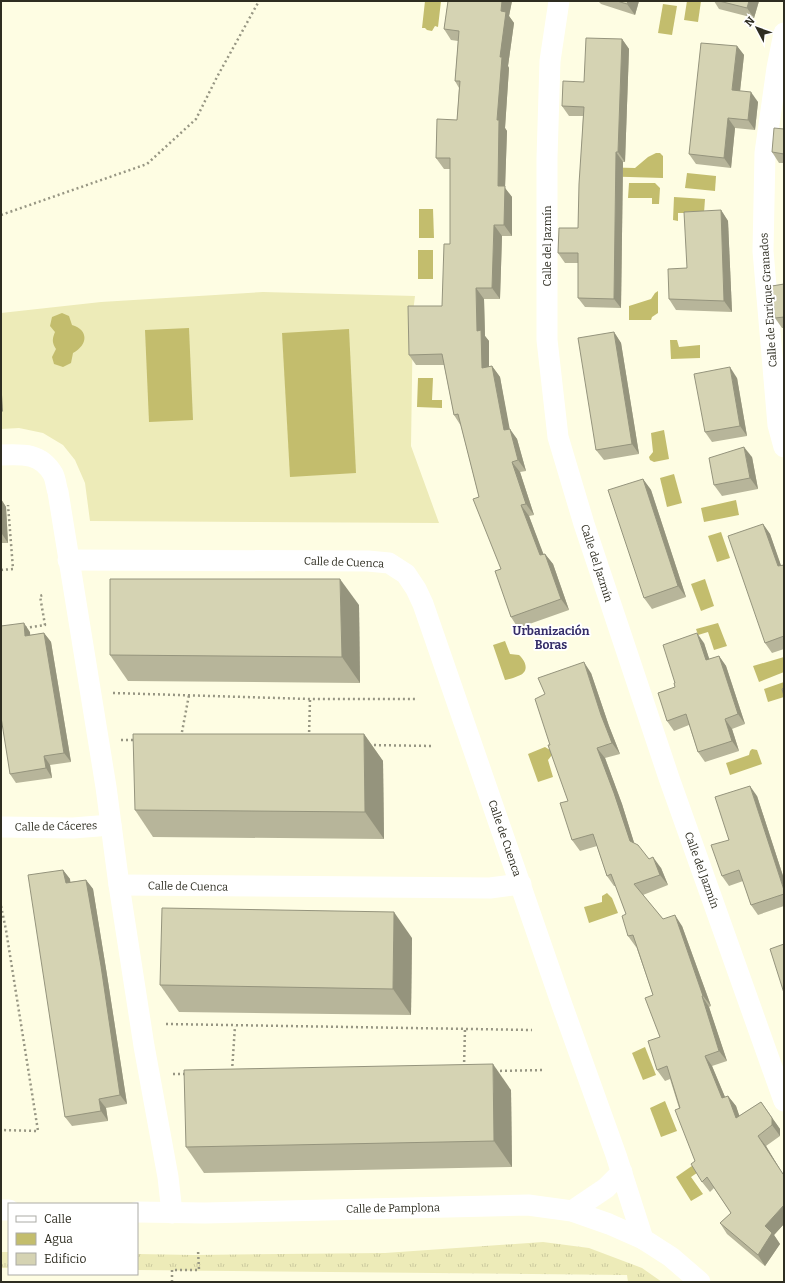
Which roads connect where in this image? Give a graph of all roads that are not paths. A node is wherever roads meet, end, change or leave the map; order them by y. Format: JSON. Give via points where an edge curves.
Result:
{"nodes":[{"id":1,"x":559,"y":1,"type":"edge"},
{"id":2,"x":784,"y":33,"type":"edge"},
{"id":3,"x":784,"y":447,"type":"edge"},
{"id":4,"x":1,"y":455,"type":"edge"},
{"id":5,"x":68,"y":560,"type":"junction"},
{"id":6,"x":111,"y":825,"type":"junction"},
{"id":7,"x":1,"y":827,"type":"edge"},
{"id":8,"x":521,"y":884,"type":"junction"},
{"id":9,"x":119,"y":885,"type":"junction"},
{"id":10,"x":784,"y":1101,"type":"edge"},
{"id":11,"x":622,"y":1172,"type":"junction"},
{"id":12,"x":572,"y":1211,"type":"junction"},
{"id":13,"x":138,"y":1212,"type":"edge"},
{"id":14,"x":172,"y":1213,"type":"junction"},
{"id":15,"x":643,"y":1239,"type":"junction"},
{"id":16,"x":700,"y":1282,"type":"edge"}],
"edges":[{"from":1,"to":10,"type":"street","name":"Calle del Jazmín","via":[[550,61],[547,158],[547,340],[558,437],[584,524],[669,778]]},
{"from":2,"to":3,"type":"street","name":"Calle de Enrique Granados","via":[[765,153],[763,251],[778,425]]},
{"from":4,"to":5,"type":"street","via":[[30,455],[43,461],[53,475]]},
{"from":5,"to":6,"type":"street"},
{"from":5,"to":8,"type":"street","name":"Calle de Cuenca","via":[[368,561],[389,563],[406,574],[423,604]]},
{"from":6,"to":7,"type":"street","name":"Calle de Cáceres","via":[[73,828]]},
{"from":6,"to":9,"type":"street"},
{"from":8,"to":9,"type":"street","name":"Calle de Cuenca","via":[[490,888]]},
{"from":8,"to":11,"type":"street","name":"Calle de Cuenca"},
{"from":9,"to":14,"type":"street"},
{"from":11,"to":12,"type":"street","via":[[606,1188]]},
{"from":11,"to":15,"type":"street","name":"Calle de Cuenca"},
{"from":12,"to":14,"type":"street","name":"Calle de Pamplona","via":[[528,1205]]},
{"from":12,"to":15,"type":"street","name":"Calle de Pamplona"},
{"from":13,"to":14,"type":"street","name":"Calle de Pamplona"},
{"from":15,"to":16,"type":"street","name":"Calle de Pamplona","via":[[671,1257]]}]}
